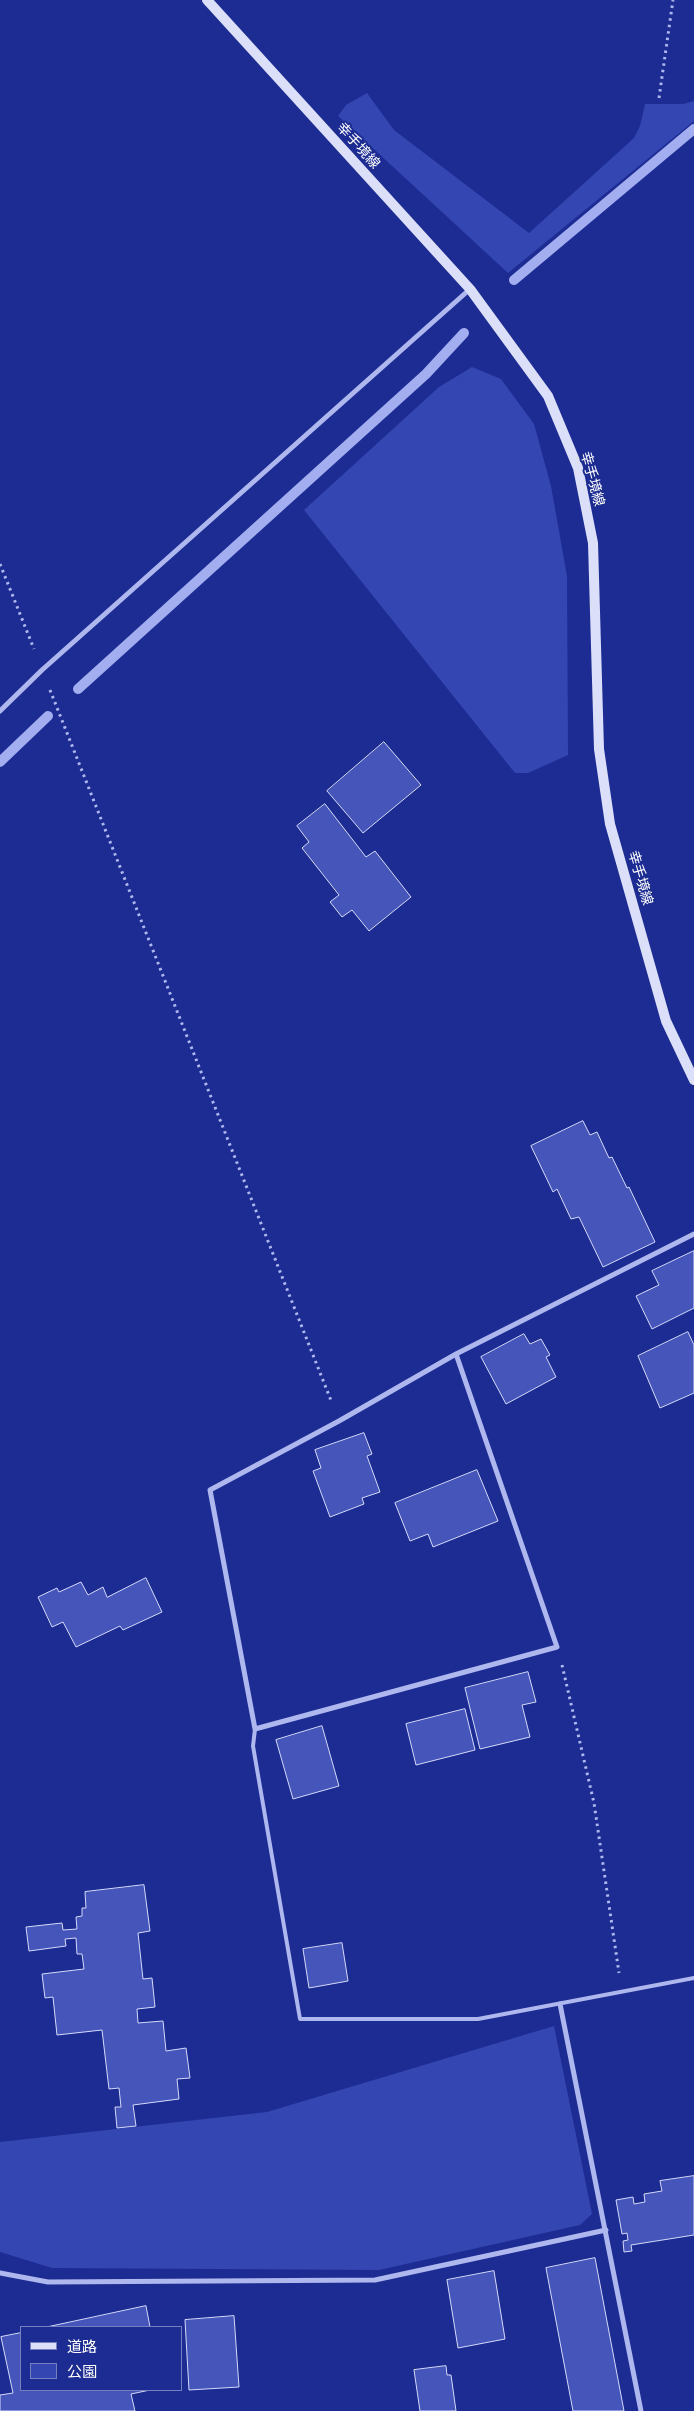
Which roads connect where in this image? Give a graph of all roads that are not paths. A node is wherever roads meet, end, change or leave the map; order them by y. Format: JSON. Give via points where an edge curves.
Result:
{"nodes":[{"id":1,"x":207,"y":0,"type":"edge"},
{"id":2,"x":470,"y":289,"type":"junction"},
{"id":3,"x":0,"y":711,"type":"edge"},
{"id":4,"x":694,"y":1080,"type":"edge"},
{"id":5,"x":694,"y":1234,"type":"edge"},
{"id":6,"x":456,"y":1354,"type":"junction"},
{"id":7,"x":255,"y":1728,"type":"junction"},
{"id":8,"x":694,"y":1978,"type":"edge"},
{"id":9,"x":560,"y":2004,"type":"junction"},
{"id":10,"x":606,"y":2230,"type":"junction"},
{"id":11,"x":0,"y":2273,"type":"edge"},
{"id":12,"x":641,"y":2411,"type":"edge"}],
"edges":[{"from":1,"to":2,"type":"main road","name":"幸手境線"},
{"from":2,"to":3,"type":"street"},
{"from":2,"to":4,"type":"main road","name":"幸手境線","via":[[548,396],[578,468],[593,543],[599,749],[610,824],[666,1021]]},
{"from":5,"to":6,"type":"street"},
{"from":6,"to":7,"type":"street","via":[[210,1490]]},
{"from":6,"to":7,"type":"street","via":[[558,1647]]},
{"from":7,"to":9,"type":"lane","via":[[253,1746],[300,2019],[478,2019]]},
{"from":8,"to":9,"type":"lane"},
{"from":9,"to":10,"type":"street"},
{"from":10,"to":11,"type":"street","via":[[375,2280],[48,2282]]},
{"from":10,"to":12,"type":"street"}]}
